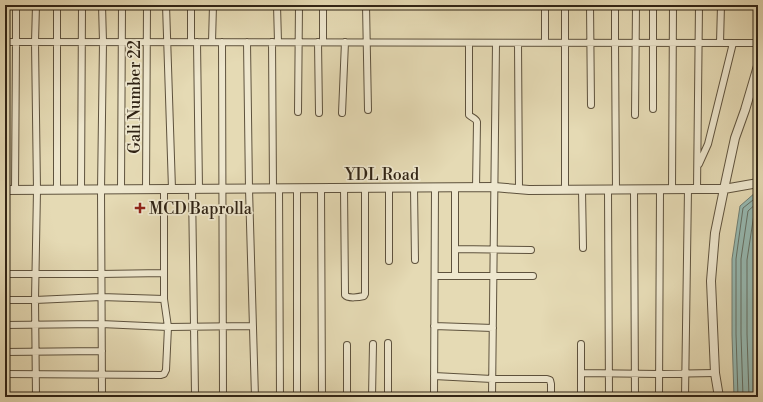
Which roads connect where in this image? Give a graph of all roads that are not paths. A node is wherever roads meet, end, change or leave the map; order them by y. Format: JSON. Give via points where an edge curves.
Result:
{"nodes":[{"id":1,"x":16,"y":5,"type":"edge"},
{"id":2,"x":36,"y":5,"type":"edge"},
{"id":3,"x":57,"y":5,"type":"edge"},
{"id":4,"x":82,"y":5,"type":"edge"},
{"id":5,"x":102,"y":5,"type":"edge"},
{"id":6,"x":122,"y":5,"type":"edge"},
{"id":7,"x":147,"y":5,"type":"edge"},
{"id":8,"x":166,"y":5,"type":"edge"},
{"id":9,"x":191,"y":5,"type":"edge"},
{"id":10,"x":212,"y":5,"type":"edge"},
{"id":11,"x":277,"y":5,"type":"edge"},
{"id":12,"x":299,"y":5,"type":"edge"},
{"id":13,"x":323,"y":5,"type":"edge"},
{"id":14,"x":366,"y":5,"type":"edge"},
{"id":15,"x":545,"y":5,"type":"edge"},
{"id":16,"x":565,"y":5,"type":"edge"},
{"id":17,"x":590,"y":5,"type":"edge"},
{"id":18,"x":615,"y":5,"type":"edge"},
{"id":19,"x":636,"y":5,"type":"edge"},
{"id":20,"x":653,"y":5,"type":"edge"},
{"id":21,"x":673,"y":5,"type":"edge"},
{"id":22,"x":699,"y":5,"type":"edge"},
{"id":23,"x":721,"y":5,"type":"edge"},
{"id":24,"x":5,"y":42,"type":"edge"},
{"id":25,"x":16,"y":42,"type":"junction"},
{"id":26,"x":35,"y":42,"type":"junction"},
{"id":27,"x":57,"y":42,"type":"junction"},
{"id":28,"x":82,"y":42,"type":"junction"},
{"id":29,"x":102,"y":42,"type":"junction"},
{"id":30,"x":122,"y":42,"type":"junction"},
{"id":31,"x":147,"y":42,"type":"junction"},
{"id":32,"x":167,"y":42,"type":"junction"},
{"id":33,"x":194,"y":42,"type":"junction"},
{"id":34,"x":212,"y":42,"type":"junction"},
{"id":35,"x":222,"y":42,"type":"junction"},
{"id":36,"x":247,"y":42,"type":"junction"},
{"id":37,"x":275,"y":42,"type":"junction"},
{"id":38,"x":299,"y":42,"type":"junction"},
{"id":39,"x":321,"y":42,"type":"junction"},
{"id":40,"x":345,"y":42,"type":"junction"},
{"id":41,"x":367,"y":42,"type":"junction"},
{"id":42,"x":469,"y":42,"type":"junction"},
{"id":43,"x":496,"y":43,"type":"junction"},
{"id":44,"x":518,"y":43,"type":"junction"},
{"id":45,"x":545,"y":43,"type":"junction"},
{"id":46,"x":566,"y":43,"type":"junction"},
{"id":47,"x":590,"y":43,"type":"junction"},
{"id":48,"x":615,"y":43,"type":"junction"},
{"id":49,"x":635,"y":43,"type":"junction"},
{"id":50,"x":653,"y":43,"type":"junction"},
{"id":51,"x":673,"y":43,"type":"junction"},
{"id":52,"x":699,"y":43,"type":"junction"},
{"id":53,"x":720,"y":43,"type":"junction"},
{"id":54,"x":733,"y":43,"type":"junction"},
{"id":55,"x":758,"y":43,"type":"edge"},
{"id":56,"x":758,"y":66,"type":"edge"},
{"id":57,"x":591,"y":105,"type":"dead end"},
{"id":58,"x":653,"y":109,"type":"dead end"},
{"id":59,"x":368,"y":110,"type":"dead end"},
{"id":60,"x":298,"y":112,"type":"dead end"},
{"id":61,"x":319,"y":113,"type":"dead end"},
{"id":62,"x":342,"y":113,"type":"dead end"},
{"id":63,"x":635,"y":115,"type":"dead end"},
{"id":64,"x":698,"y":165,"type":"junction"},
{"id":65,"x":758,"y":183,"type":"edge"},
{"id":66,"x":276,"y":188,"type":"junction"},
{"id":67,"x":297,"y":188,"type":"junction"},
{"id":68,"x":321,"y":188,"type":"junction"},
{"id":69,"x":344,"y":188,"type":"junction"},
{"id":70,"x":365,"y":188,"type":"junction"},
{"id":71,"x":389,"y":188,"type":"junction"},
{"id":72,"x":414,"y":188,"type":"junction"},
{"id":73,"x":435,"y":188,"type":"junction"},
{"id":74,"x":455,"y":188,"type":"junction"},
{"id":75,"x":476,"y":188,"type":"junction"},
{"id":76,"x":494,"y":188,"type":"junction"},
{"id":77,"x":121,"y":189,"type":"junction"},
{"id":78,"x":146,"y":189,"type":"junction"},
{"id":79,"x":168,"y":189,"type":"junction"},
{"id":80,"x":196,"y":189,"type":"junction"},
{"id":81,"x":223,"y":189,"type":"junction"},
{"id":82,"x":249,"y":189,"type":"junction"},
{"id":83,"x":672,"y":189,"type":"junction"},
{"id":84,"x":688,"y":189,"type":"junction"},
{"id":85,"x":697,"y":189,"type":"junction"},
{"id":86,"x":724,"y":189,"type":"junction"},
{"id":87,"x":5,"y":190,"type":"edge"},
{"id":88,"x":14,"y":190,"type":"junction"},
{"id":89,"x":37,"y":190,"type":"junction"},
{"id":90,"x":57,"y":190,"type":"junction"},
{"id":91,"x":81,"y":190,"type":"junction"},
{"id":92,"x":101,"y":190,"type":"junction"},
{"id":93,"x":519,"y":190,"type":"junction"},
{"id":94,"x":565,"y":190,"type":"junction"},
{"id":95,"x":582,"y":190,"type":"junction"},
{"id":96,"x":608,"y":190,"type":"junction"},
{"id":97,"x":616,"y":190,"type":"junction"},
{"id":98,"x":634,"y":190,"type":"junction"},
{"id":99,"x":660,"y":190,"type":"junction"},
{"id":100,"x":583,"y":248,"type":"dead end"},
{"id":101,"x":455,"y":249,"type":"junction"},
{"id":102,"x":494,"y":249,"type":"junction"},
{"id":103,"x":531,"y":250,"type":"dead end"},
{"id":104,"x":389,"y":260,"type":"dead end"},
{"id":105,"x":415,"y":260,"type":"dead end"},
{"id":106,"x":164,"y":272,"type":"junction"},
{"id":107,"x":35,"y":273,"type":"junction"},
{"id":108,"x":5,"y":274,"type":"edge"},
{"id":109,"x":101,"y":274,"type":"junction"},
{"id":110,"x":435,"y":276,"type":"junction"},
{"id":111,"x":455,"y":276,"type":"junction"},
{"id":112,"x":494,"y":276,"type":"junction"},
{"id":113,"x":533,"y":276,"type":"dead end"},
{"id":114,"x":101,"y":297,"type":"junction"},
{"id":115,"x":164,"y":299,"type":"junction"},
{"id":116,"x":5,"y":300,"type":"edge"},
{"id":117,"x":35,"y":300,"type":"junction"},
{"id":118,"x":102,"y":324,"type":"junction"},
{"id":119,"x":5,"y":325,"type":"edge"},
{"id":120,"x":35,"y":325,"type":"junction"},
{"id":121,"x":223,"y":325,"type":"junction"},
{"id":122,"x":194,"y":326,"type":"junction"},
{"id":123,"x":253,"y":326,"type":"junction"},
{"id":124,"x":434,"y":326,"type":"junction"},
{"id":125,"x":168,"y":327,"type":"junction"},
{"id":126,"x":493,"y":328,"type":"junction"},
{"id":127,"x":388,"y":343,"type":"dead end"},
{"id":128,"x":372,"y":344,"type":"dead end"},
{"id":129,"x":581,"y":344,"type":"dead end"},
{"id":130,"x":347,"y":345,"type":"dead end"},
{"id":131,"x":102,"y":351,"type":"junction"},
{"id":132,"x":5,"y":352,"type":"edge"},
{"id":133,"x":35,"y":352,"type":"junction"},
{"id":134,"x":581,"y":373,"type":"junction"},
{"id":135,"x":715,"y":373,"type":"junction"},
{"id":136,"x":5,"y":374,"type":"edge"},
{"id":137,"x":36,"y":374,"type":"junction"},
{"id":138,"x":608,"y":374,"type":"junction"},
{"id":139,"x":635,"y":374,"type":"junction"},
{"id":140,"x":658,"y":374,"type":"junction"},
{"id":141,"x":685,"y":374,"type":"junction"},
{"id":142,"x":102,"y":375,"type":"junction"},
{"id":143,"x":434,"y":376,"type":"junction"},
{"id":144,"x":492,"y":379,"type":"junction"},
{"id":145,"x":199,"y":396,"type":"edge"},
{"id":146,"x":36,"y":397,"type":"edge"},
{"id":147,"x":102,"y":397,"type":"edge"},
{"id":148,"x":170,"y":397,"type":"edge"},
{"id":149,"x":214,"y":397,"type":"edge"},
{"id":150,"x":223,"y":397,"type":"edge"},
{"id":151,"x":234,"y":397,"type":"edge"},
{"id":152,"x":255,"y":397,"type":"edge"},
{"id":153,"x":280,"y":397,"type":"edge"},
{"id":154,"x":298,"y":397,"type":"edge"},
{"id":155,"x":322,"y":397,"type":"edge"},
{"id":156,"x":347,"y":397,"type":"edge"},
{"id":157,"x":372,"y":397,"type":"edge"},
{"id":158,"x":388,"y":397,"type":"edge"},
{"id":159,"x":434,"y":397,"type":"edge"},
{"id":160,"x":492,"y":397,"type":"edge"},
{"id":161,"x":551,"y":397,"type":"edge"},
{"id":162,"x":581,"y":397,"type":"edge"},
{"id":163,"x":609,"y":397,"type":"edge"},
{"id":164,"x":635,"y":397,"type":"edge"},
{"id":165,"x":659,"y":397,"type":"edge"},
{"id":166,"x":685,"y":397,"type":"edge"},
{"id":167,"x":719,"y":397,"type":"edge"}],
"edges":[{"from":1,"to":25,"type":"street"},
{"from":2,"to":26,"type":"street"},
{"from":3,"to":27,"type":"street"},
{"from":4,"to":28,"type":"street"},
{"from":5,"to":29,"type":"street"},
{"from":6,"to":30,"type":"street"},
{"from":7,"to":31,"type":"street","name":"Gali Number 22"},
{"from":8,"to":32,"type":"street"},
{"from":9,"to":33,"type":"street"},
{"from":10,"to":34,"type":"street"},
{"from":11,"to":37,"type":"street"},
{"from":12,"to":38,"type":"street"},
{"from":13,"to":39,"type":"street"},
{"from":14,"to":41,"type":"street"},
{"from":15,"to":45,"type":"street"},
{"from":16,"to":46,"type":"street"},
{"from":17,"to":47,"type":"street"},
{"from":18,"to":48,"type":"street"},
{"from":19,"to":49,"type":"street"},
{"from":20,"to":50,"type":"street"},
{"from":21,"to":51,"type":"street"},
{"from":22,"to":52,"type":"street"},
{"from":23,"to":53,"type":"street"},
{"from":24,"to":25,"type":"street"},
{"from":25,"to":26,"type":"street"},
{"from":25,"to":88,"type":"street"},
{"from":26,"to":27,"type":"street"},
{"from":26,"to":89,"type":"street"},
{"from":27,"to":28,"type":"street"},
{"from":27,"to":90,"type":"street"},
{"from":28,"to":29,"type":"street"},
{"from":28,"to":91,"type":"street"},
{"from":29,"to":30,"type":"street"},
{"from":29,"to":92,"type":"street"},
{"from":30,"to":31,"type":"street"},
{"from":30,"to":77,"type":"street"},
{"from":31,"to":32,"type":"street"},
{"from":31,"to":78,"type":"street","name":"Gali Number 22"},
{"from":32,"to":33,"type":"street"},
{"from":32,"to":79,"type":"street"},
{"from":33,"to":34,"type":"street"},
{"from":33,"to":80,"type":"street"},
{"from":34,"to":35,"type":"street"},
{"from":35,"to":36,"type":"street"},
{"from":35,"to":81,"type":"street"},
{"from":36,"to":37,"type":"street"},
{"from":36,"to":82,"type":"street"},
{"from":37,"to":38,"type":"street"},
{"from":37,"to":66,"type":"street"},
{"from":38,"to":39,"type":"street"},
{"from":38,"to":60,"type":"street"},
{"from":39,"to":40,"type":"street"},
{"from":39,"to":61,"type":"street"},
{"from":40,"to":41,"type":"street"},
{"from":40,"to":62,"type":"street"},
{"from":41,"to":42,"type":"street"},
{"from":41,"to":59,"type":"street"},
{"from":42,"to":43,"type":"street"},
{"from":42,"to":75,"type":"street","via":[[470,114],[477,122]]},
{"from":43,"to":44,"type":"street"},
{"from":43,"to":76,"type":"street"},
{"from":44,"to":45,"type":"street"},
{"from":44,"to":93,"type":"street"},
{"from":45,"to":46,"type":"street"},
{"from":46,"to":47,"type":"street"},
{"from":46,"to":94,"type":"street"},
{"from":47,"to":48,"type":"street"},
{"from":47,"to":57,"type":"street"},
{"from":48,"to":49,"type":"street"},
{"from":48,"to":97,"type":"street"},
{"from":49,"to":50,"type":"street"},
{"from":49,"to":63,"type":"street"},
{"from":50,"to":51,"type":"street"},
{"from":50,"to":58,"type":"street"},
{"from":51,"to":52,"type":"street"},
{"from":51,"to":83,"type":"street"},
{"from":52,"to":53,"type":"street"},
{"from":52,"to":64,"type":"street"},
{"from":53,"to":54,"type":"street"},
{"from":54,"to":55,"type":"street"},
{"from":54,"to":64,"type":"street","via":[[708,144]]},
{"from":56,"to":86,"type":"street","via":[[735,138]]},
{"from":64,"to":85,"type":"street"},
{"from":65,"to":86,"type":"street","name":"YDL Road"},
{"from":66,"to":67,"type":"street","name":"YDL Road"},
{"from":66,"to":82,"type":"street","name":"YDL Road"},
{"from":66,"to":153,"type":"street"},
{"from":67,"to":68,"type":"street","name":"YDL Road"},
{"from":67,"to":154,"type":"street"},
{"from":68,"to":69,"type":"street","name":"YDL Road"},
{"from":68,"to":155,"type":"street"},
{"from":69,"to":70,"type":"street","name":"YDL Road"},
{"from":69,"to":70,"type":"street","via":[[345,292],[347,297],[362,297],[365,294]]},
{"from":70,"to":71,"type":"street","name":"YDL Road"},
{"from":71,"to":72,"type":"street","name":"YDL Road"},
{"from":71,"to":104,"type":"street"},
{"from":72,"to":73,"type":"street","name":"YDL Road"},
{"from":72,"to":105,"type":"street"},
{"from":73,"to":74,"type":"street","name":"YDL Road"},
{"from":73,"to":110,"type":"street"},
{"from":74,"to":75,"type":"street","name":"YDL Road"},
{"from":74,"to":101,"type":"street"},
{"from":75,"to":76,"type":"street","name":"YDL Road"},
{"from":76,"to":93,"type":"street","name":"YDL Road"},
{"from":76,"to":102,"type":"street"},
{"from":77,"to":78,"type":"street","name":"YDL Road"},
{"from":77,"to":92,"type":"street","name":"YDL Road"},
{"from":78,"to":79,"type":"street","name":"YDL Road"},
{"from":79,"to":80,"type":"street","name":"YDL Road"},
{"from":79,"to":106,"type":"street"},
{"from":80,"to":81,"type":"street","name":"YDL Road"},
{"from":80,"to":122,"type":"street"},
{"from":81,"to":82,"type":"street","name":"YDL Road"},
{"from":81,"to":121,"type":"street"},
{"from":82,"to":123,"type":"street"},
{"from":83,"to":84,"type":"street","name":"YDL Road"},
{"from":83,"to":99,"type":"street","name":"YDL Road"},
{"from":84,"to":85,"type":"street","name":"YDL Road"},
{"from":84,"to":141,"type":"street"},
{"from":85,"to":86,"type":"street","name":"YDL Road"},
{"from":86,"to":135,"type":"street","via":[[716,228],[711,274]]},
{"from":87,"to":88,"type":"street","name":"YDL Road"},
{"from":88,"to":89,"type":"street","name":"YDL Road"},
{"from":89,"to":90,"type":"street","name":"YDL Road"},
{"from":89,"to":107,"type":"street"},
{"from":90,"to":91,"type":"street","name":"YDL Road"},
{"from":91,"to":92,"type":"street","name":"YDL Road"},
{"from":92,"to":109,"type":"street"},
{"from":93,"to":94,"type":"street","name":"YDL Road"},
{"from":94,"to":95,"type":"street","name":"YDL Road"},
{"from":95,"to":96,"type":"street","name":"YDL Road"},
{"from":95,"to":100,"type":"street"},
{"from":96,"to":97,"type":"street","name":"YDL Road"},
{"from":96,"to":138,"type":"street"},
{"from":97,"to":98,"type":"street","name":"YDL Road"},
{"from":98,"to":99,"type":"street","name":"YDL Road"},
{"from":98,"to":139,"type":"street"},
{"from":99,"to":140,"type":"street"},
{"from":101,"to":102,"type":"street"},
{"from":101,"to":111,"type":"street"},
{"from":102,"to":103,"type":"street"},
{"from":102,"to":112,"type":"street"},
{"from":106,"to":109,"type":"street"},
{"from":106,"to":115,"type":"street"},
{"from":107,"to":108,"type":"street"},
{"from":107,"to":109,"type":"street"},
{"from":107,"to":117,"type":"street"},
{"from":109,"to":114,"type":"street"},
{"from":110,"to":111,"type":"street"},
{"from":110,"to":124,"type":"street"},
{"from":111,"to":112,"type":"street"},
{"from":112,"to":113,"type":"street"},
{"from":112,"to":126,"type":"street"},
{"from":114,"to":115,"type":"street"},
{"from":114,"to":117,"type":"street"},
{"from":114,"to":118,"type":"street"},
{"from":115,"to":125,"type":"street"},
{"from":116,"to":117,"type":"street"},
{"from":117,"to":120,"type":"street"},
{"from":118,"to":120,"type":"street"},
{"from":118,"to":125,"type":"street"},
{"from":118,"to":131,"type":"street"},
{"from":119,"to":120,"type":"street"},
{"from":120,"to":133,"type":"street"},
{"from":121,"to":122,"type":"street"},
{"from":121,"to":123,"type":"street"},
{"from":121,"to":150,"type":"street"},
{"from":122,"to":125,"type":"street"},
{"from":122,"to":145,"type":"street","via":[[194,390]]},
{"from":123,"to":152,"type":"street"},
{"from":124,"to":126,"type":"street"},
{"from":124,"to":143,"type":"street"},
{"from":125,"to":142,"type":"street","via":[[164,374]]},
{"from":126,"to":144,"type":"street"},
{"from":127,"to":158,"type":"street"},
{"from":128,"to":157,"type":"street"},
{"from":129,"to":134,"type":"street"},
{"from":130,"to":156,"type":"street"},
{"from":131,"to":133,"type":"street"},
{"from":131,"to":142,"type":"street"},
{"from":132,"to":133,"type":"street"},
{"from":133,"to":137,"type":"street"},
{"from":134,"to":138,"type":"street"},
{"from":134,"to":162,"type":"street"},
{"from":135,"to":141,"type":"street"},
{"from":135,"to":167,"type":"street"},
{"from":136,"to":137,"type":"street"},
{"from":137,"to":142,"type":"street"},
{"from":137,"to":146,"type":"street"},
{"from":138,"to":139,"type":"street"},
{"from":138,"to":163,"type":"street"},
{"from":139,"to":140,"type":"street"},
{"from":139,"to":164,"type":"street"},
{"from":140,"to":141,"type":"street"},
{"from":140,"to":165,"type":"street"},
{"from":141,"to":166,"type":"street"},
{"from":142,"to":147,"type":"street"},
{"from":143,"to":144,"type":"street"},
{"from":143,"to":159,"type":"street"},
{"from":144,"to":160,"type":"street"},
{"from":144,"to":161,"type":"street","via":[[547,379],[551,384]]},
{"from":145,"to":148,"type":"street"},
{"from":145,"to":149,"type":"street"},
{"from":149,"to":150,"type":"street"},
{"from":150,"to":151,"type":"street"},
{"from":151,"to":152,"type":"street"}]}
